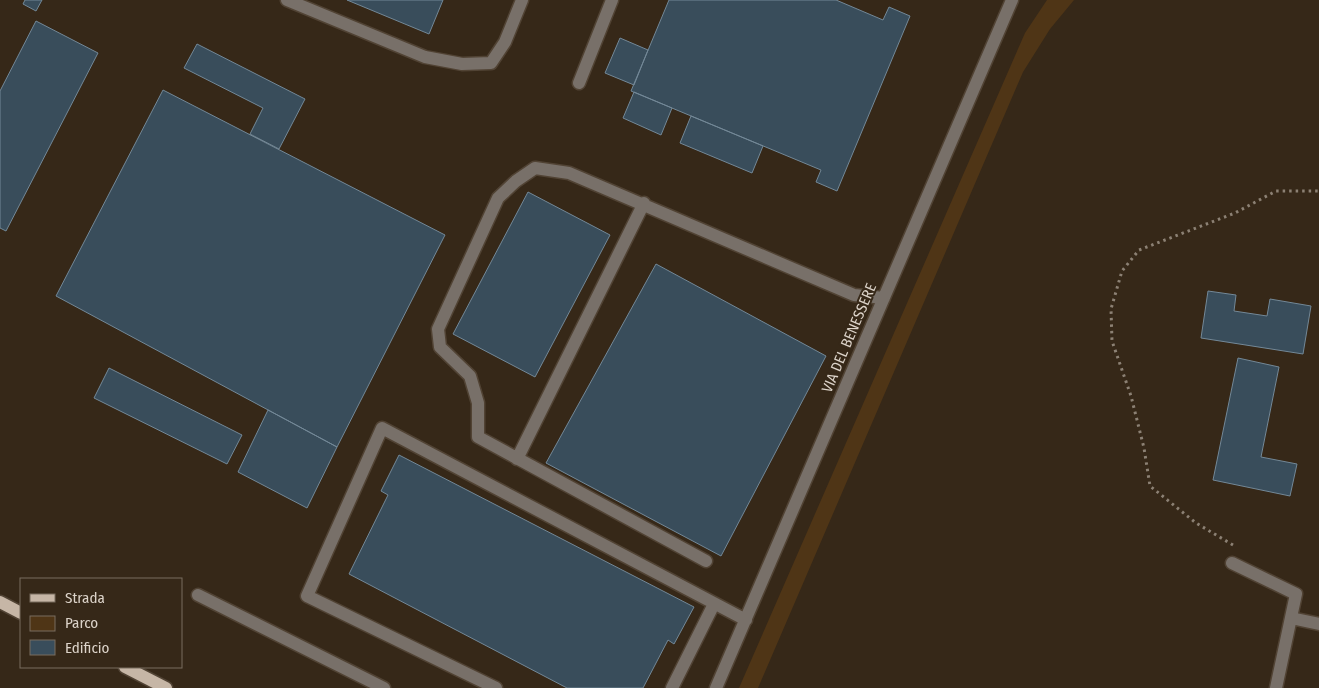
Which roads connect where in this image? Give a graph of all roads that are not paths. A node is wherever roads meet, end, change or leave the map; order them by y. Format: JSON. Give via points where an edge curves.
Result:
{"nodes":[{"id":1,"x":287,"y":0,"type":"edge"},
{"id":2,"x":522,"y":0,"type":"edge"},
{"id":3,"x":612,"y":0,"type":"edge"},
{"id":4,"x":1012,"y":0,"type":"edge"},
{"id":5,"x":578,"y":84,"type":"dead end"},
{"id":6,"x":644,"y":204,"type":"junction"},
{"id":7,"x":884,"y":298,"type":"junction"},
{"id":8,"x":517,"y":459,"type":"junction"},
{"id":9,"x":706,"y":561,"type":"dead end"},
{"id":10,"x":1232,"y":563,"type":"dead end"},
{"id":11,"x":198,"y":595,"type":"dead end"},
{"id":12,"x":0,"y":602,"type":"edge"},
{"id":13,"x":714,"y":604,"type":"junction"},
{"id":14,"x":20,"y":612,"type":"edge"},
{"id":15,"x":1291,"y":618,"type":"junction"},
{"id":16,"x":746,"y":620,"type":"junction"},
{"id":17,"x":1319,"y":624,"type":"edge"},
{"id":18,"x":127,"y":668,"type":"edge"},
{"id":19,"x":166,"y":688,"type":"edge"},
{"id":20,"x":384,"y":688,"type":"edge"},
{"id":21,"x":496,"y":688,"type":"edge"},
{"id":22,"x":672,"y":688,"type":"edge"},
{"id":23,"x":716,"y":688,"type":"edge"},
{"id":24,"x":1276,"y":688,"type":"edge"}],
"edges":[{"from":1,"to":2,"type":"street","via":[[426,57],[462,64],[491,63],[505,42]]},
{"from":3,"to":5,"type":"street"},
{"from":4,"to":7,"type":"street","name":"VIA DEL BENESSERE"},
{"from":6,"to":7,"type":"street","via":[[854,295]]},
{"from":6,"to":8,"type":"street"},
{"from":6,"to":8,"type":"street","via":[[569,173],[535,168],[498,198],[438,328],[440,347],[470,376],[478,403],[478,437]]},
{"from":7,"to":16,"type":"street","name":"VIA DEL BENESSERE"},
{"from":8,"to":9,"type":"street"},
{"from":10,"to":15,"type":"street","via":[[1296,594]]},
{"from":11,"to":20,"type":"street"},
{"from":12,"to":14,"type":"main road"},
{"from":13,"to":16,"type":"street"},
{"from":13,"to":21,"type":"street","via":[[382,428],[307,596]]},
{"from":13,"to":22,"type":"street"},
{"from":15,"to":17,"type":"street"},
{"from":15,"to":24,"type":"street"},
{"from":16,"to":23,"type":"street","name":"VIA DEL BENESSERE"},
{"from":18,"to":19,"type":"main road"}]}
